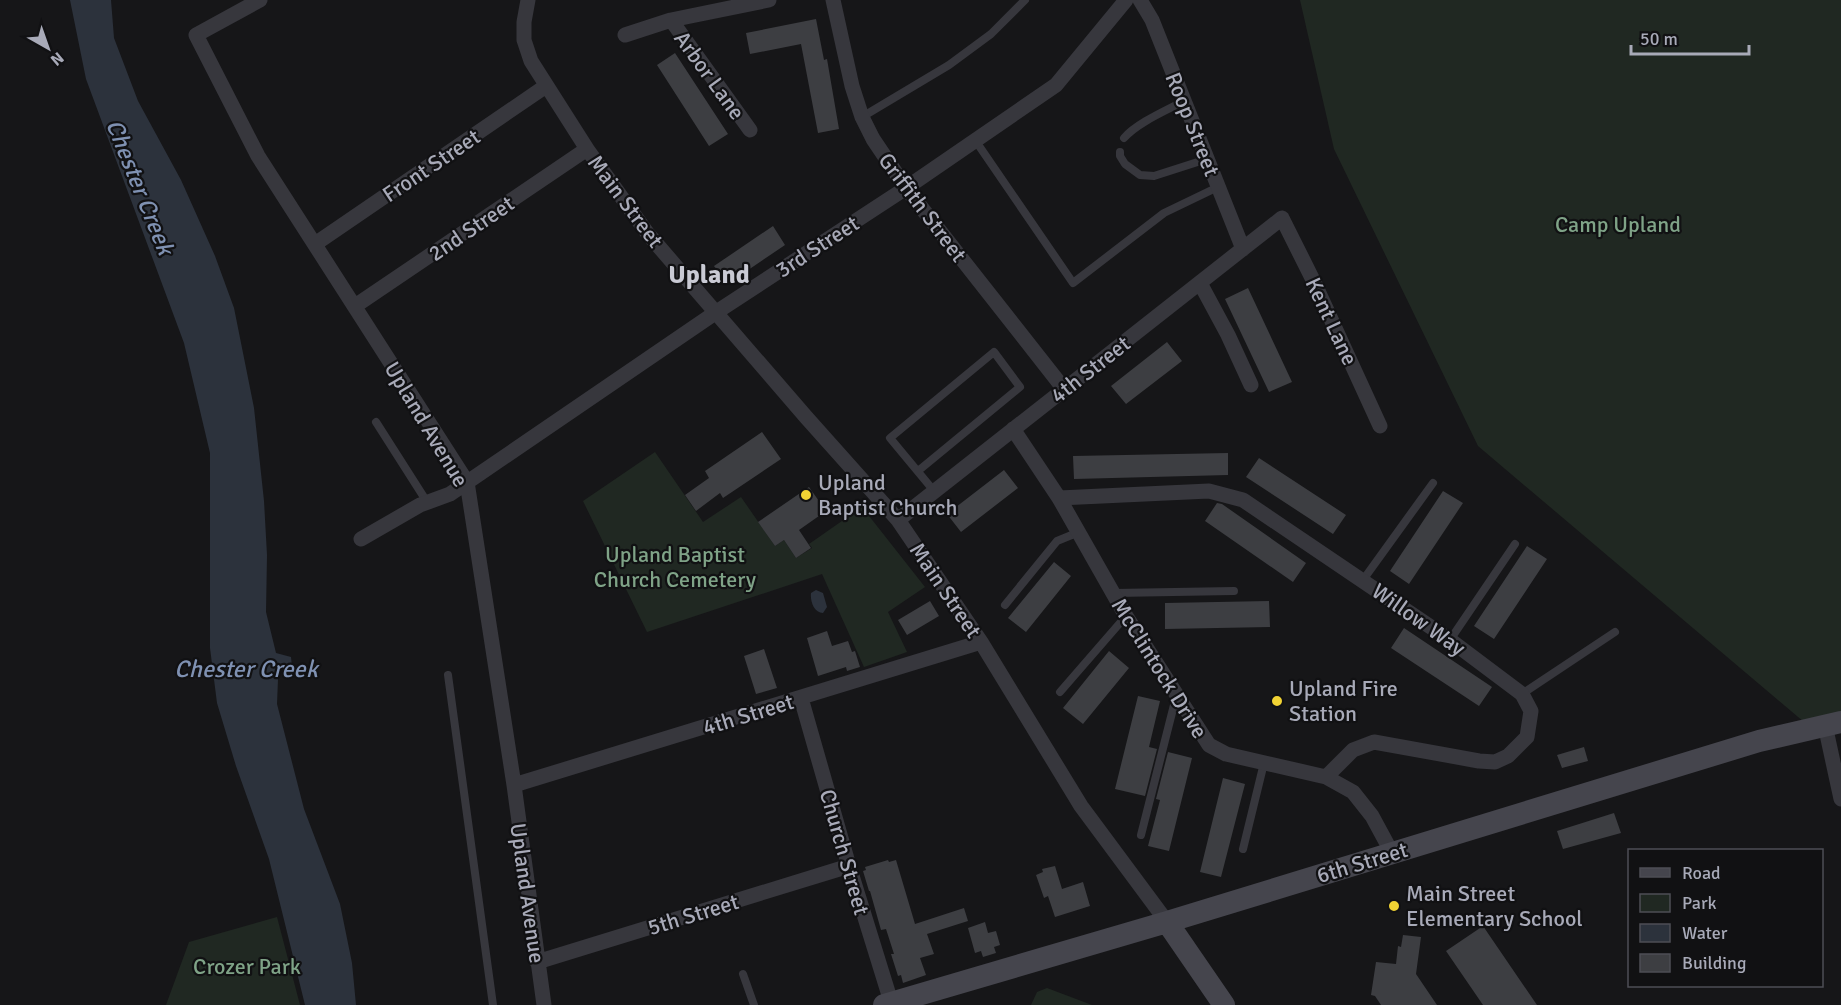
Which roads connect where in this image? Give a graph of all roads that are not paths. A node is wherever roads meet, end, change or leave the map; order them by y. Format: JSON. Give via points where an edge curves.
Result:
{"nodes":[{"id":1,"x":260,"y":0,"type":"edge"},
{"id":2,"x":528,"y":0,"type":"edge"},
{"id":3,"x":769,"y":0,"type":"edge"},
{"id":4,"x":833,"y":0,"type":"edge"},
{"id":5,"x":1025,"y":0,"type":"edge"},
{"id":6,"x":1126,"y":0,"type":"edge"},
{"id":7,"x":1140,"y":0,"type":"edge"},
{"id":8,"x":670,"y":20,"type":"junction"},
{"id":9,"x":625,"y":35,"type":"dead end"},
{"id":10,"x":546,"y":86,"type":"junction"},
{"id":11,"x":1184,"y":101,"type":"junction"},
{"id":12,"x":862,"y":117,"type":"junction"},
{"id":13,"x":750,"y":130,"type":"dead end"},
{"id":14,"x":1124,"y":138,"type":"dead end"},
{"id":15,"x":975,"y":140,"type":"junction"},
{"id":16,"x":587,"y":150,"type":"junction"},
{"id":17,"x":1120,"y":152,"type":"dead end"},
{"id":18,"x":1207,"y":159,"type":"junction"},
{"id":19,"x":1218,"y":187,"type":"junction"},
{"id":20,"x":906,"y":188,"type":"junction"},
{"id":21,"x":1282,"y":218,"type":"joint"},
{"id":22,"x":315,"y":244,"type":"junction"},
{"id":23,"x":1243,"y":249,"type":"junction"},
{"id":24,"x":1200,"y":283,"type":"junction"},
{"id":25,"x":355,"y":306,"type":"junction"},
{"id":26,"x":715,"y":313,"type":"junction"},
{"id":27,"x":1251,"y":385,"type":"dead end"},
{"id":28,"x":1064,"y":389,"type":"junction"},
{"id":29,"x":376,"y":422,"type":"dead end"},
{"id":30,"x":1380,"y":426,"type":"dead end"},
{"id":31,"x":1013,"y":429,"type":"junction"},
{"id":32,"x":918,"y":471,"type":"junction"},
{"id":33,"x":467,"y":482,"type":"junction"},
{"id":34,"x":1433,"y":483,"type":"dead end"},
{"id":35,"x":934,"y":491,"type":"junction"},
{"id":36,"x":1059,"y":498,"type":"junction"},
{"id":37,"x":427,"y":502,"type":"junction"},
{"id":38,"x":898,"y":520,"type":"junction"},
{"id":39,"x":1078,"y":532,"type":"junction"},
{"id":40,"x":361,"y":539,"type":"dead end"},
{"id":41,"x":1515,"y":544,"type":"dead end"},
{"id":42,"x":1363,"y":580,"type":"junction"},
{"id":43,"x":1234,"y":591,"type":"dead end"},
{"id":44,"x":1112,"y":593,"type":"junction"},
{"id":45,"x":1005,"y":605,"type":"dead end"},
{"id":46,"x":1126,"y":616,"type":"junction"},
{"id":47,"x":1615,"y":632,"type":"dead end"},
{"id":48,"x":1450,"y":640,"type":"junction"},
{"id":49,"x":981,"y":642,"type":"junction"},
{"id":50,"x":448,"y":675,"type":"dead end"},
{"id":51,"x":1060,"y":692,"type":"dead end"},
{"id":52,"x":1521,"y":694,"type":"junction"},
{"id":53,"x":1177,"y":696,"type":"junction"},
{"id":54,"x":801,"y":698,"type":"junction"},
{"id":55,"x":1833,"y":723,"type":"edge"},
{"id":56,"x":1264,"y":763,"type":"junction"},
{"id":57,"x":1326,"y":777,"type":"junction"},
{"id":58,"x":514,"y":784,"type":"junction"},
{"id":59,"x":1841,"y":799,"type":"edge"},
{"id":60,"x":1141,"y":835,"type":"dead end"},
{"id":61,"x":1243,"y":849,"type":"dead end"},
{"id":62,"x":1392,"y":853,"type":"junction"},
{"id":63,"x":849,"y":866,"type":"junction"},
{"id":64,"x":1167,"y":922,"type":"junction"},
{"id":65,"x":537,"y":962,"type":"junction"},
{"id":66,"x":743,"y":974,"type":"dead end"},
{"id":67,"x":889,"y":1004,"type":"edge"},
{"id":68,"x":493,"y":1005,"type":"edge"},
{"id":69,"x":544,"y":1005,"type":"edge"},
{"id":70,"x":754,"y":1005,"type":"edge"},
{"id":71,"x":1224,"y":1005,"type":"edge"}],
"edges":[{"from":1,"to":22,"type":"street","name":"Upland Avenue","via":[[195,35],[258,156]]},
{"from":2,"to":10,"type":"street","name":"Main Street","via":[[524,40]]},
{"from":3,"to":8,"type":"street"},
{"from":4,"to":12,"type":"street","name":"Griffith Street"},
{"from":5,"to":12,"type":"lane","via":[[991,34],[949,65]]},
{"from":6,"to":15,"type":"street","name":"3rd Street","via":[[1056,86]]},
{"from":7,"to":11,"type":"street","name":"Roop Street","via":[[1152,20]]},
{"from":8,"to":9,"type":"street"},
{"from":8,"to":13,"type":"street","name":"Arbor Lane"},
{"from":10,"to":16,"type":"street","name":"Main Street"},
{"from":10,"to":22,"type":"street","name":"Front Street"},
{"from":11,"to":14,"type":"lane"},
{"from":11,"to":18,"type":"street","name":"Roop Street"},
{"from":12,"to":20,"type":"street","name":"Griffith Street"},
{"from":15,"to":19,"type":"lane","via":[[1073,283],[1164,213]]},
{"from":15,"to":20,"type":"street","name":"3rd Street"},
{"from":16,"to":25,"type":"street","name":"2nd Street"},
{"from":16,"to":26,"type":"street","name":"Main Street","via":[[648,234]]},
{"from":17,"to":18,"type":"lane","via":[[1125,164],[1140,175],[1154,176]]},
{"from":18,"to":19,"type":"street","name":"Roop Street"},
{"from":19,"to":23,"type":"street","name":"Roop Street"},
{"from":20,"to":26,"type":"street","name":"3rd Street"},
{"from":20,"to":28,"type":"street","name":"Griffith Street"},
{"from":21,"to":23,"type":"street","name":"4th Street"},
{"from":21,"to":30,"type":"street","name":"Kent Lane"},
{"from":22,"to":25,"type":"street","name":"Upland Avenue"},
{"from":23,"to":24,"type":"street","name":"4th Street"},
{"from":24,"to":27,"type":"street"},
{"from":24,"to":28,"type":"street","name":"4th Street"},
{"from":25,"to":33,"type":"street","name":"Upland Avenue"},
{"from":26,"to":33,"type":"street","name":"3rd Street"},
{"from":26,"to":38,"type":"street","name":"Main Street"},
{"from":28,"to":31,"type":"street","name":"4th Street"},
{"from":29,"to":37,"type":"lane"},
{"from":31,"to":35,"type":"street","name":"4th Street"},
{"from":31,"to":36,"type":"street","name":"McClintock Drive"},
{"from":32,"to":32,"type":"lane","via":[[890,438],[994,352],[1020,387]]},
{"from":32,"to":35,"type":"lane"},
{"from":33,"to":37,"type":"street","name":"3rd Street","via":[[450,494]]},
{"from":33,"to":58,"type":"street","name":"Upland Avenue"},
{"from":34,"to":42,"type":"lane"},
{"from":35,"to":38,"type":"street","name":"4th Street"},
{"from":36,"to":39,"type":"street","name":"McClintock Drive"},
{"from":36,"to":42,"type":"street","name":"Willow Way","via":[[1209,491],[1244,500]]},
{"from":37,"to":40,"type":"street","name":"3rd Street"},
{"from":38,"to":49,"type":"street","name":"Main Street"},
{"from":39,"to":44,"type":"street","name":"McClintock Drive"},
{"from":39,"to":45,"type":"lane","via":[[1057,541]]},
{"from":41,"to":48,"type":"lane"},
{"from":42,"to":48,"type":"street","name":"Willow Way"},
{"from":43,"to":44,"type":"lane"},
{"from":44,"to":46,"type":"street","name":"McClintock Drive"},
{"from":46,"to":51,"type":"lane"},
{"from":46,"to":53,"type":"street","name":"McClintock Drive"},
{"from":47,"to":52,"type":"lane"},
{"from":48,"to":52,"type":"street","name":"Willow Way"},
{"from":49,"to":54,"type":"street","name":"4th Street"},
{"from":49,"to":64,"type":"street","name":"Main Street","via":[[1081,806]]},
{"from":50,"to":68,"type":"lane"},
{"from":52,"to":57,"type":"street","via":[[1531,711],[1527,737],[1508,756],[1495,762],[1374,742],[1353,750]]},
{"from":53,"to":56,"type":"street","name":"McClintock Drive","via":[[1213,748]]},
{"from":53,"to":60,"type":"lane"},
{"from":54,"to":58,"type":"street","name":"4th Street"},
{"from":54,"to":63,"type":"street","name":"Church Street"},
{"from":55,"to":59,"type":"street"},
{"from":55,"to":62,"type":"street","name":"6th Street","via":[[1759,741]]},
{"from":56,"to":57,"type":"street","name":"McClintock Drive"},
{"from":56,"to":61,"type":"lane"},
{"from":57,"to":62,"type":"street","name":"McClintock Drive","via":[[1353,792],[1372,816]]},
{"from":58,"to":65,"type":"street","name":"Upland Avenue"},
{"from":62,"to":64,"type":"street","name":"6th Street"},
{"from":63,"to":65,"type":"street","name":"5th Street"},
{"from":63,"to":67,"type":"street","name":"Church Street"},
{"from":64,"to":67,"type":"street","name":"6th Street"},
{"from":64,"to":71,"type":"street","name":"Main Street"},
{"from":65,"to":69,"type":"street","name":"Upland Avenue"},
{"from":66,"to":70,"type":"lane"}]}
